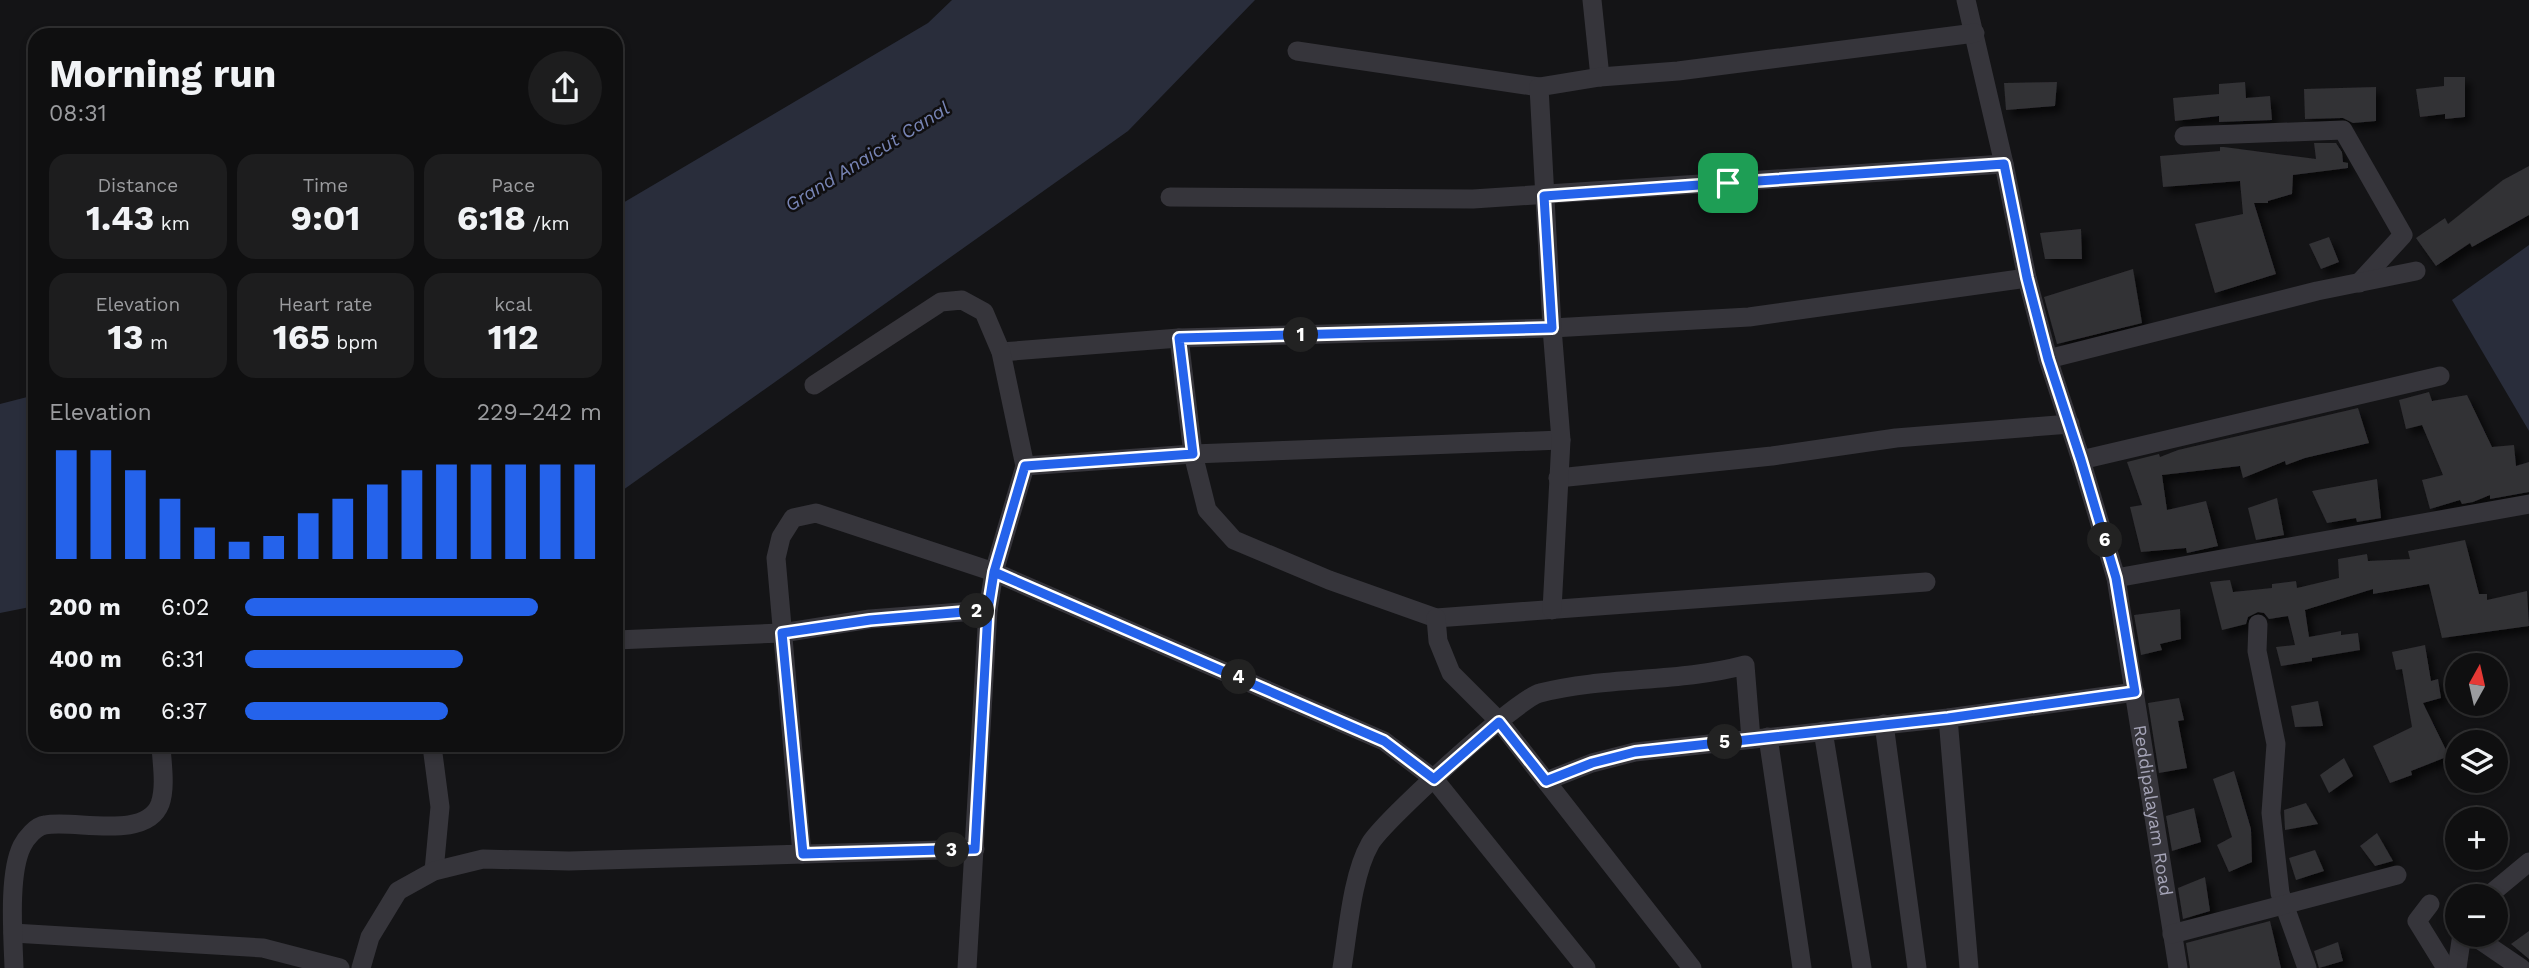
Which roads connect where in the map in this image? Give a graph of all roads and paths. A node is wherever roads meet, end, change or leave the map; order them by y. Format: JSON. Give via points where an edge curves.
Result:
{"nodes":[{"id":1,"x":1592,"y":0,"type":"edge"},
{"id":2,"x":1966,"y":0,"type":"edge"},
{"id":3,"x":1975,"y":33,"type":"junction"},
{"id":4,"x":1297,"y":51,"type":"dead end"},
{"id":5,"x":1600,"y":77,"type":"junction"},
{"id":6,"x":1539,"y":87,"type":"junction"},
{"id":7,"x":2184,"y":136,"type":"dead end"},
{"id":8,"x":2004,"y":164,"type":"junction"},
{"id":9,"x":1544,"y":196,"type":"junction"},
{"id":10,"x":1170,"y":197,"type":"dead end"},
{"id":11,"x":2416,"y":271,"type":"dead end"},
{"id":12,"x":2027,"y":278,"type":"junction"},
{"id":13,"x":2358,"y":283,"type":"junction"},
{"id":14,"x":1552,"y":328,"type":"junction"},
{"id":15,"x":1179,"y":338,"type":"junction"},
{"id":16,"x":1001,"y":352,"type":"junction"},
{"id":17,"x":2048,"y":359,"type":"junction"},
{"id":18,"x":2440,"y":376,"type":"dead end"},
{"id":19,"x":814,"y":385,"type":"dead end"},
{"id":20,"x":2070,"y":424,"type":"junction"},
{"id":21,"x":1561,"y":440,"type":"junction"},
{"id":22,"x":1193,"y":454,"type":"junction"},
{"id":23,"x":2081,"y":460,"type":"junction"},
{"id":24,"x":1025,"y":466,"type":"junction"},
{"id":25,"x":1558,"y":478,"type":"junction"},
{"id":26,"x":2529,"y":504,"type":"edge"},
{"id":27,"x":994,"y":572,"type":"junction"},
{"id":28,"x":2116,"y":578,"type":"junction"},
{"id":29,"x":1926,"y":582,"type":"dead end"},
{"id":30,"x":988,"y":610,"type":"junction"},
{"id":31,"x":1552,"y":610,"type":"junction"},
{"id":32,"x":1436,"y":618,"type":"junction"},
{"id":33,"x":2259,"y":624,"type":"dead end"},
{"id":34,"x":782,"y":633,"type":"junction"},
{"id":35,"x":623,"y":640,"type":"edge"},
{"id":36,"x":2135,"y":692,"type":"junction"},
{"id":37,"x":1948,"y":718,"type":"junction"},
{"id":38,"x":1499,"y":722,"type":"junction"},
{"id":39,"x":1884,"y":724,"type":"junction"},
{"id":40,"x":1823,"y":731,"type":"junction"},
{"id":41,"x":1760,"y":738,"type":"junction"},
{"id":42,"x":161,"y":752,"type":"edge"},
{"id":43,"x":433,"y":752,"type":"edge"},
{"id":44,"x":1434,"y":779,"type":"junction"},
{"id":45,"x":1546,"y":781,"type":"junction"},
{"id":46,"x":975,"y":849,"type":"junction"},
{"id":47,"x":803,"y":854,"type":"junction"},
{"id":48,"x":2529,"y":862,"type":"edge"},
{"id":49,"x":434,"y":871,"type":"junction"},
{"id":50,"x":7,"y":873,"type":"edge"},
{"id":51,"x":2397,"y":875,"type":"dead end"},
{"id":52,"x":2502,"y":884,"type":"edge"},
{"id":53,"x":2430,"y":904,"type":"dead end"},
{"id":54,"x":2283,"y":905,"type":"junction"},
{"id":55,"x":13,"y":933,"type":"junction"},
{"id":56,"x":2172,"y":934,"type":"junction"},
{"id":57,"x":2460,"y":947,"type":"edge"},
{"id":58,"x":2490,"y":947,"type":"edge"},
{"id":59,"x":14,"y":968,"type":"edge"},
{"id":60,"x":340,"y":968,"type":"edge"},
{"id":61,"x":361,"y":968,"type":"edge"},
{"id":62,"x":967,"y":968,"type":"edge"},
{"id":63,"x":1342,"y":968,"type":"edge"},
{"id":64,"x":1586,"y":968,"type":"edge"},
{"id":65,"x":1692,"y":968,"type":"edge"},
{"id":66,"x":1802,"y":968,"type":"edge"},
{"id":67,"x":1862,"y":968,"type":"edge"},
{"id":68,"x":1917,"y":968,"type":"edge"},
{"id":69,"x":1969,"y":968,"type":"edge"},
{"id":70,"x":2178,"y":968,"type":"edge"},
{"id":71,"x":2307,"y":968,"type":"edge"},
{"id":72,"x":2446,"y":968,"type":"edge"},
{"id":73,"x":2457,"y":968,"type":"edge"},
{"id":74,"x":2521,"y":968,"type":"edge"}],
"edges":[{"from":1,"to":5,"type":"street"},
{"from":2,"to":3,"type":"street","name":"Reddipalayam Road"},
{"from":3,"to":5,"type":"street"},
{"from":3,"to":8,"type":"street","name":"Reddipalayam Road"},
{"from":4,"to":6,"type":"street"},
{"from":5,"to":6,"type":"street"},
{"from":6,"to":9,"type":"street"},
{"from":7,"to":13,"type":"street","via":[[2343,130],[2403,235]]},
{"from":8,"to":9,"type":"street"},
{"from":8,"to":12,"type":"street","name":"Reddipalayam Road"},
{"from":9,"to":10,"type":"street"},
{"from":9,"to":14,"type":"street"},
{"from":11,"to":13,"type":"street"},
{"from":12,"to":14,"type":"street","via":[[1749,317]]},
{"from":12,"to":17,"type":"street","name":"Reddipalayam Road"},
{"from":13,"to":17,"type":"street"},
{"from":14,"to":15,"type":"street"},
{"from":14,"to":21,"type":"street"},
{"from":15,"to":16,"type":"street"},
{"from":15,"to":22,"type":"street"},
{"from":16,"to":19,"type":"street","via":[[984,312],[962,300],[941,302]]},
{"from":16,"to":24,"type":"street"},
{"from":17,"to":20,"type":"street","name":"Reddipalayam Road"},
{"from":18,"to":23,"type":"street"},
{"from":20,"to":23,"type":"street","name":"Reddipalayam Road"},
{"from":20,"to":25,"type":"street","via":[[1896,438]]},
{"from":21,"to":22,"type":"street"},
{"from":21,"to":25,"type":"street"},
{"from":22,"to":24,"type":"street"},
{"from":22,"to":32,"type":"street","via":[[1207,510],[1234,540]]},
{"from":23,"to":28,"type":"street","name":"Reddipalayam Road"},
{"from":24,"to":27,"type":"street"},
{"from":25,"to":31,"type":"street"},
{"from":26,"to":28,"type":"street"},
{"from":27,"to":30,"type":"street"},
{"from":27,"to":34,"type":"street","via":[[816,513],[793,517],[776,558]]},
{"from":27,"to":44,"type":"street","via":[[1384,741]]},
{"from":28,"to":36,"type":"street","name":"Reddipalayam Road"},
{"from":29,"to":31,"type":"street"},
{"from":30,"to":34,"type":"street"},
{"from":30,"to":46,"type":"street"},
{"from":31,"to":32,"type":"street"},
{"from":32,"to":38,"type":"street","via":[[1438,641],[1451,673]]},
{"from":33,"to":54,"type":"street","via":[[2257,651],[2276,744],[2271,813]]},
{"from":34,"to":35,"type":"street"},
{"from":34,"to":47,"type":"street"},
{"from":36,"to":37,"type":"street"},
{"from":36,"to":56,"type":"street","name":"Reddipalayam Road"},
{"from":37,"to":39,"type":"street"},
{"from":37,"to":69,"type":"street"},
{"from":38,"to":41,"type":"street","via":[[1536,694],[1721,671],[1745,664]]},
{"from":38,"to":44,"type":"street"},
{"from":38,"to":45,"type":"street"},
{"from":39,"to":40,"type":"street"},
{"from":39,"to":68,"type":"street"},
{"from":40,"to":41,"type":"street"},
{"from":40,"to":67,"type":"street"},
{"from":41,"to":45,"type":"street","via":[[1635,752]]},
{"from":41,"to":66,"type":"street"},
{"from":42,"to":50,"type":"street","via":[[159,807],[142,822],[43,825],[22,846]]},
{"from":43,"to":49,"type":"street","via":[[440,807]]},
{"from":44,"to":63,"type":"street","via":[[1370,843],[1355,887]]},
{"from":44,"to":64,"type":"street"},
{"from":45,"to":65,"type":"street"},
{"from":46,"to":47,"type":"street"},
{"from":46,"to":62,"type":"street"},
{"from":47,"to":49,"type":"street","via":[[483,859]]},
{"from":48,"to":52,"type":"street"},
{"from":49,"to":61,"type":"street","via":[[398,891],[370,937]]},
{"from":50,"to":55,"type":"street"},
{"from":51,"to":54,"type":"street"},
{"from":53,"to":72,"type":"street","via":[[2417,921]]},
{"from":54,"to":56,"type":"street"},
{"from":54,"to":71,"type":"street"},
{"from":55,"to":59,"type":"street"},
{"from":55,"to":60,"type":"street","via":[[263,948]]},
{"from":56,"to":70,"type":"street","name":"Reddipalayam Road"},
{"from":57,"to":73,"type":"street"},
{"from":58,"to":74,"type":"street"}]}
